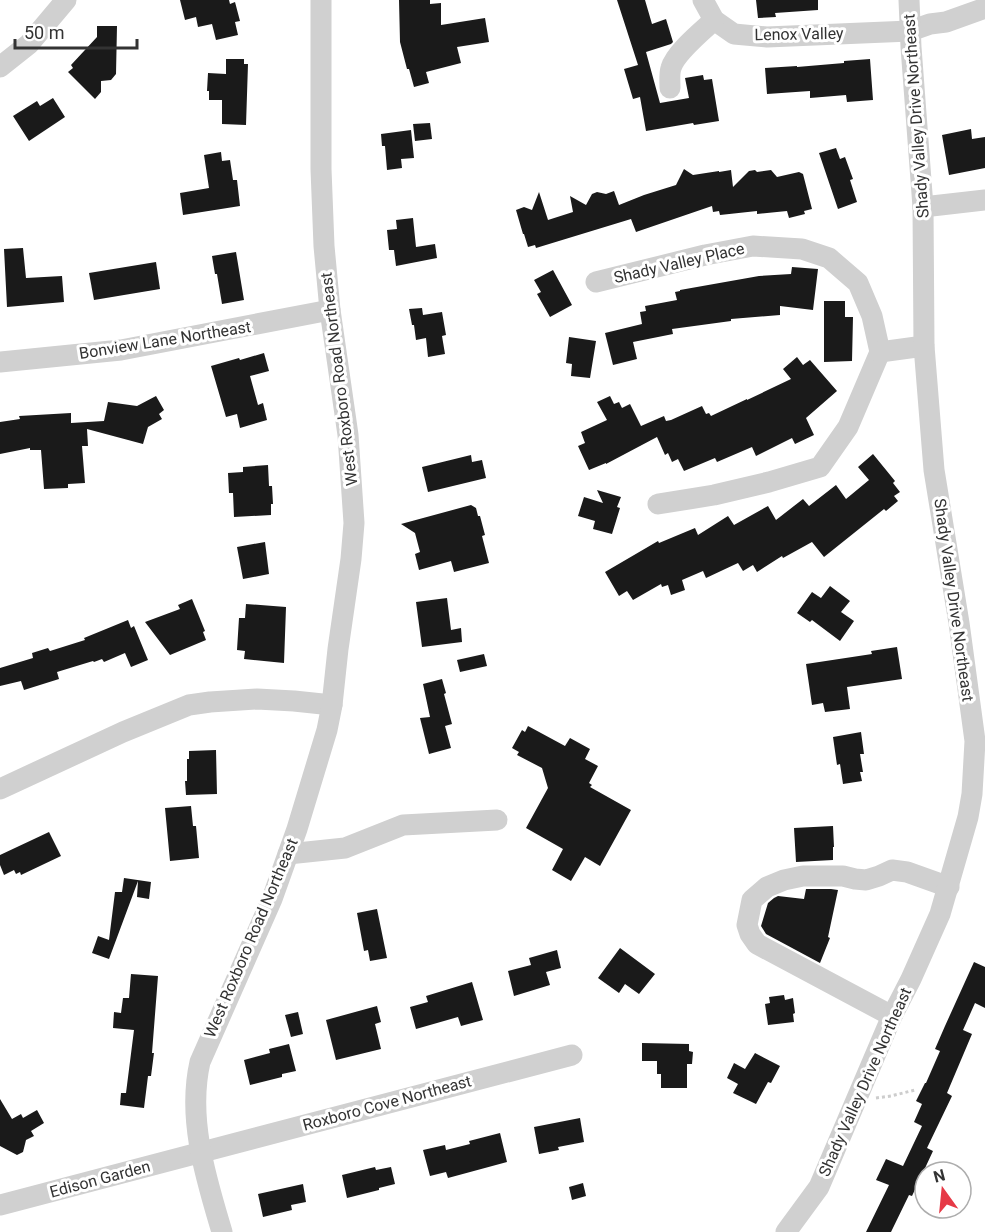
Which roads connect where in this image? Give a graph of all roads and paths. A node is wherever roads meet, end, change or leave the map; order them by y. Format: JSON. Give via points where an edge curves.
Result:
{"nodes":[{"id":1,"x":66,"y":0,"type":"edge"},
{"id":2,"x":321,"y":0,"type":"edge"},
{"id":3,"x":703,"y":0,"type":"edge"},
{"id":4,"x":909,"y":0,"type":"edge"},
{"id":5,"x":985,"y":8,"type":"edge"},
{"id":6,"x":714,"y":20,"type":"junction"},
{"id":7,"x":910,"y":31,"type":"junction"},
{"id":8,"x":0,"y":67,"type":"edge"},
{"id":9,"x":669,"y":88,"type":"dead end"},
{"id":10,"x":985,"y":200,"type":"edge"},
{"id":11,"x":923,"y":207,"type":"junction"},
{"id":12,"x":596,"y":282,"type":"dead end"},
{"id":13,"x":330,"y":310,"type":"junction"},
{"id":14,"x":924,"y":346,"type":"junction"},
{"id":15,"x":880,"y":352,"type":"junction"},
{"id":16,"x":0,"y":362,"type":"edge"},
{"id":17,"x":658,"y":504,"type":"dead end"},
{"id":18,"x":332,"y":705,"type":"junction"},
{"id":19,"x":0,"y":789,"type":"edge"},
{"id":20,"x":497,"y":820,"type":"dead end"},
{"id":21,"x":288,"y":854,"type":"junction"},
{"id":22,"x":949,"y":887,"type":"junction"},
{"id":23,"x":892,"y":1016,"type":"junction"},
{"id":24,"x":572,"y":1055,"type":"dead end"},
{"id":25,"x":915,"y":1090,"type":"dead end"},
{"id":26,"x":856,"y":1100,"type":"junction"},
{"id":27,"x":201,"y":1152,"type":"junction"},
{"id":28,"x":0,"y":1206,"type":"edge"},
{"id":29,"x":222,"y":1232,"type":"edge"},
{"id":30,"x":786,"y":1232,"type":"edge"}],
"edges":[{"from":1,"to":8,"type":"street","via":[[29,44]]},
{"from":2,"to":13,"type":"street","name":"West Roxboro Road Northeast","via":[[321,180]]},
{"from":3,"to":6,"type":"street"},
{"from":4,"to":7,"type":"street","name":"Shady Valley Drive Northeast"},
{"from":5,"to":7,"type":"street","name":"Lenox Valley"},
{"from":6,"to":7,"type":"street","name":"Lenox Valley","via":[[734,34],[768,37]]},
{"from":6,"to":9,"type":"street","via":[[672,64]]},
{"from":7,"to":11,"type":"street","name":"Shady Valley Drive Northeast"},
{"from":10,"to":11,"type":"street"},
{"from":11,"to":14,"type":"street","name":"Shady Valley Drive Northeast"},
{"from":12,"to":15,"type":"street","name":"Shady Valley Place","via":[[753,246],[802,249],[829,258],[858,283],[872,316]]},
{"from":13,"to":16,"type":"street","name":"Bonview Lane Northeast","via":[[121,351]]},
{"from":13,"to":18,"type":"street","name":"West Roxboro Road Northeast","via":[[348,435],[354,523]]},
{"from":14,"to":15,"type":"street"},
{"from":14,"to":22,"type":"street","name":"Shady Valley Drive Northeast","via":[[934,470],[975,741],[969,817]]},
{"from":15,"to":17,"type":"street","via":[[848,427],[820,466],[714,495]]},
{"from":18,"to":19,"type":"street","via":[[257,699],[189,705]]},
{"from":18,"to":21,"type":"street","name":"West Roxboro Road Northeast"},
{"from":20,"to":21,"type":"street","via":[[403,825],[345,848]]},
{"from":21,"to":27,"type":"street","name":"West Roxboro Road Northeast","via":[[200,1062],[194,1096]]},
{"from":22,"to":23,"type":"street","name":"Shady Valley Drive Northeast"},
{"from":22,"to":23,"type":"street","via":[[892,870],[866,880],[803,876],[767,887],[752,900],[747,925],[757,944]]},
{"from":23,"to":26,"type":"street","name":"Shady Valley Drive Northeast"},
{"from":24,"to":27,"type":"street","name":"Roxboro Cove Northeast"},
{"from":25,"to":26,"type":"path"},
{"from":26,"to":30,"type":"street","name":"Shady Valley Drive Northeast","via":[[819,1187]]},
{"from":27,"to":28,"type":"street","name":"Edison Garden"},
{"from":27,"to":29,"type":"street","name":"West Roxboro Road Northeast"}]}
